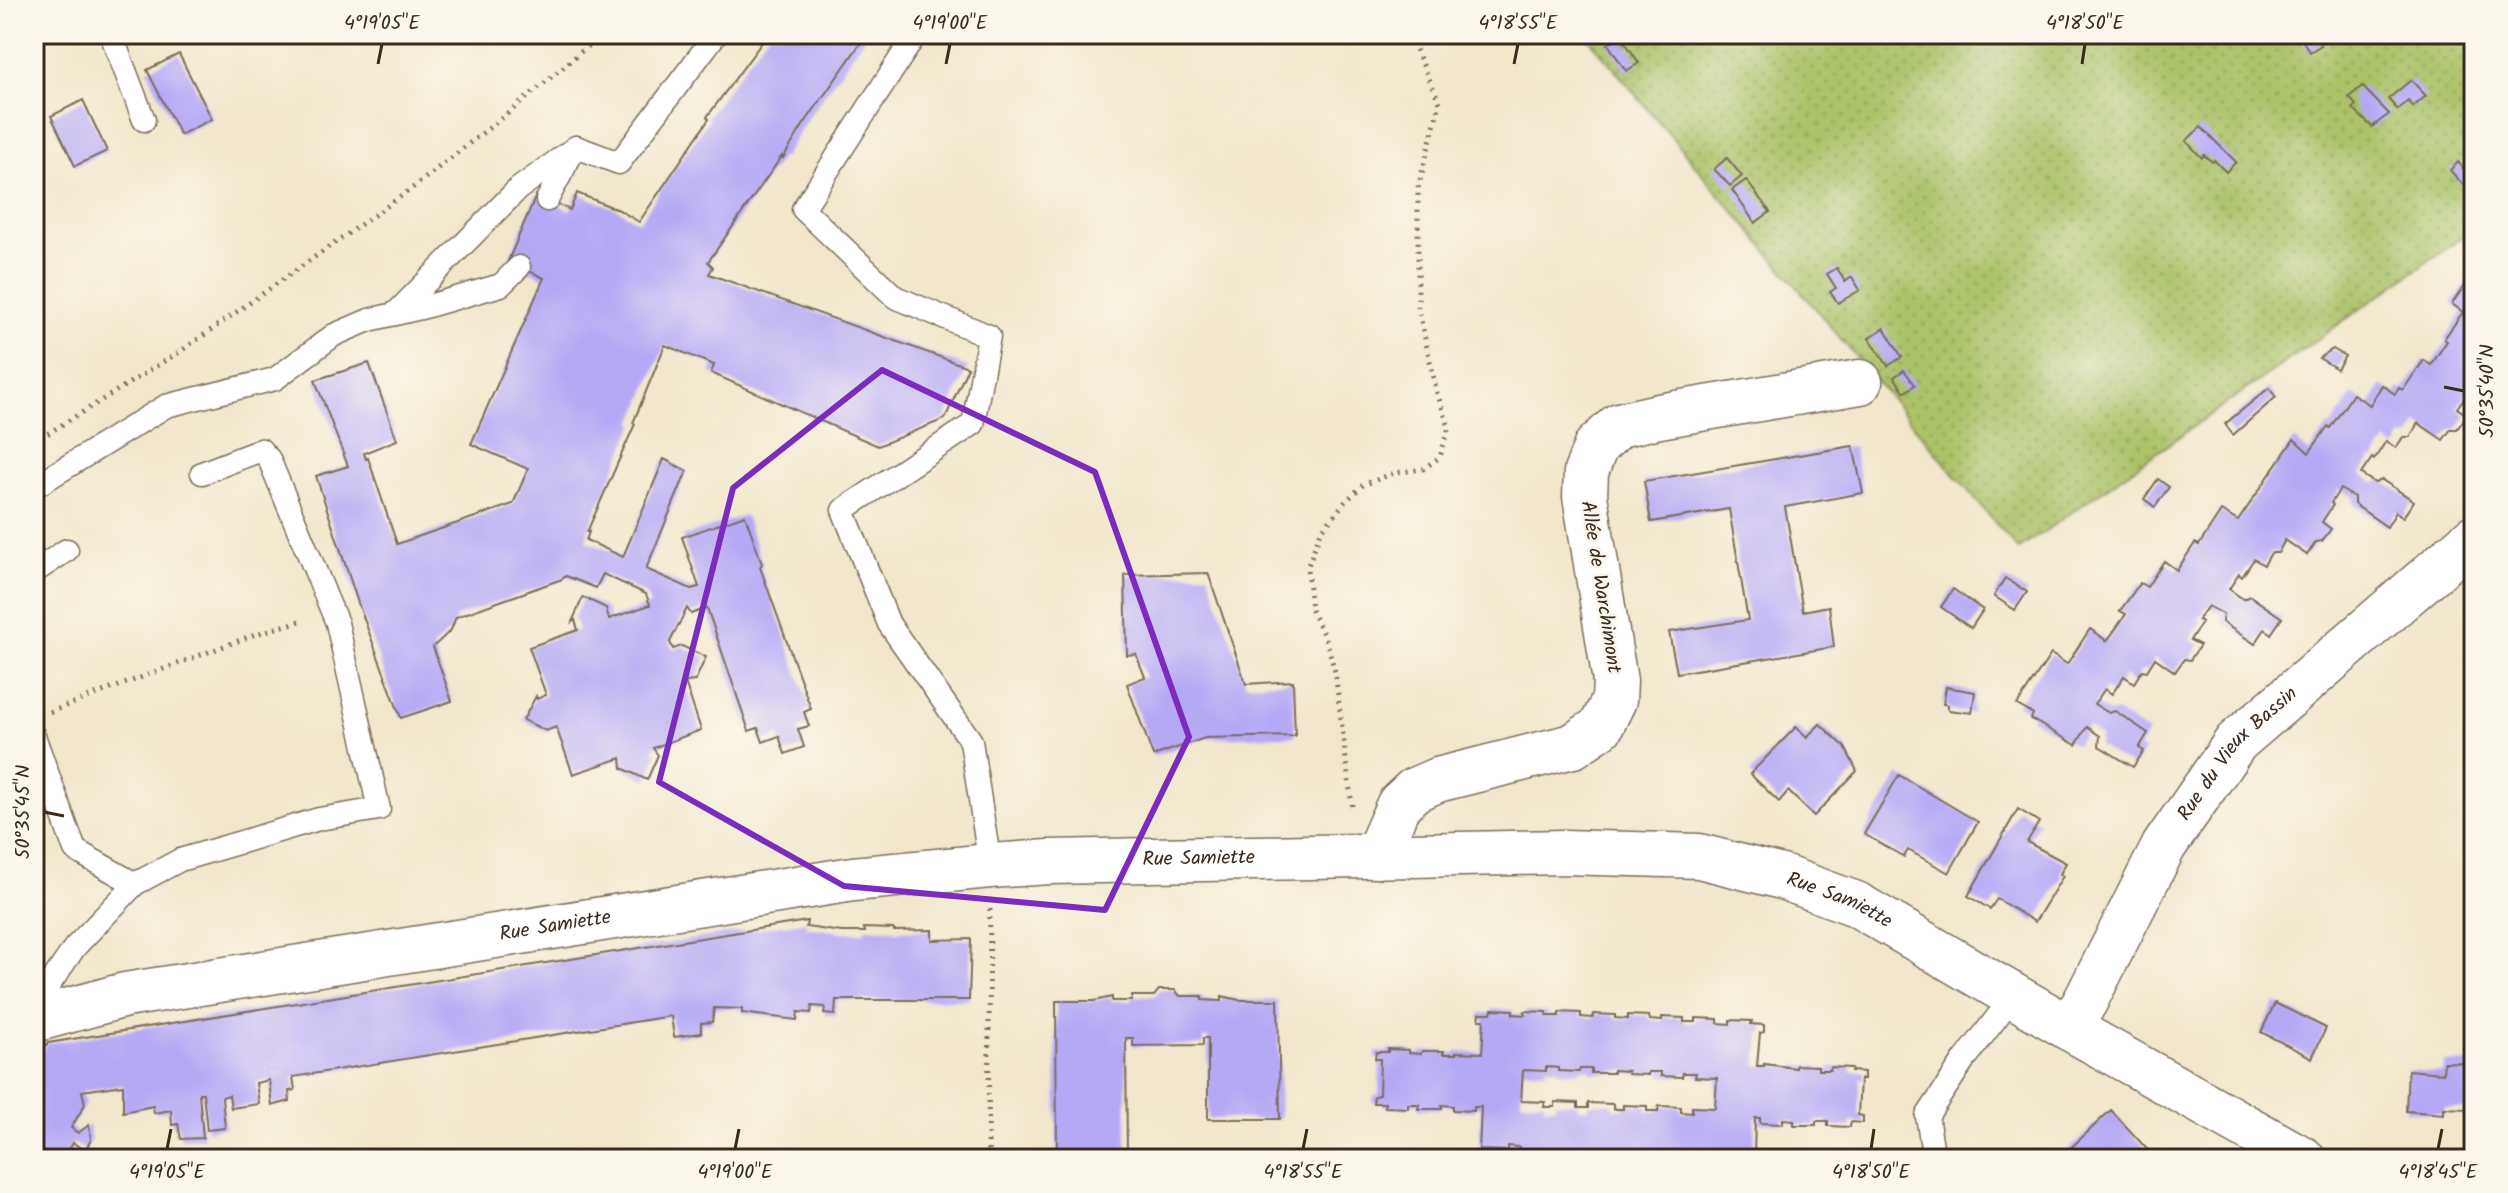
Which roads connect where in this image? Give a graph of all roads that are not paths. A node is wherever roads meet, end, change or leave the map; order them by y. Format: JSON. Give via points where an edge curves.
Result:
{"nodes":[{"id":1,"x":111,"y":34,"type":"edge"},
{"id":2,"x":716,"y":34,"type":"edge"},
{"id":3,"x":916,"y":34,"type":"edge"},
{"id":4,"x":144,"y":120,"type":"dead end"},
{"id":5,"x":576,"y":147,"type":"junction"},
{"id":6,"x":547,"y":200,"type":"dead end"},
{"id":7,"x":519,"y":267,"type":"dead end"},
{"id":8,"x":395,"y":314,"type":"junction"},
{"id":9,"x":1860,"y":382,"type":"dead end"},
{"id":10,"x":202,"y":473,"type":"dead end"},
{"id":11,"x":34,"y":487,"type":"edge"},
{"id":12,"x":2474,"y":537,"type":"edge"},
{"id":13,"x":67,"y":550,"type":"dead end"},
{"id":14,"x":34,"y":572,"type":"edge"},
{"id":15,"x":34,"y":736,"type":"edge"},
{"id":16,"x":1368,"y":856,"type":"junction"},
{"id":17,"x":990,"y":866,"type":"junction"},
{"id":18,"x":135,"y":884,"type":"junction"},
{"id":19,"x":2014,"y":995,"type":"junction"},
{"id":20,"x":34,"y":1007,"type":"edge"},
{"id":21,"x":34,"y":1020,"type":"edge"},
{"id":22,"x":2069,"y":1028,"type":"junction"},
{"id":23,"x":1934,"y":1159,"type":"edge"},
{"id":24,"x":2303,"y":1159,"type":"edge"}],
"edges":[{"from":1,"to":4,"type":"lane"},
{"from":2,"to":5,"type":"lane","via":[[619,163]]},
{"from":3,"to":17,"type":"lane","via":[[803,209],[895,297],[989,336],[973,424],[843,510],[889,624],[971,741]]},
{"from":5,"to":6,"type":"lane"},
{"from":5,"to":8,"type":"lane","via":[[518,189]]},
{"from":7,"to":8,"type":"lane","via":[[501,285]]},
{"from":8,"to":11,"type":"lane","via":[[334,335],[275,379],[166,406]]},
{"from":9,"to":16,"type":"street","name":"Allée de Warchimont","via":[[1619,425],[1596,446],[1586,472],[1585,496],[1615,681],[1614,700],[1601,727],[1573,746],[1414,790],[1399,804]]},
{"from":10,"to":18,"type":"lane","via":[[261,450],[269,459],[337,623],[379,809],[319,819],[180,860]]},
{"from":12,"to":22,"type":"street","name":"Rue du Vieux Bassin","via":[[2236,742],[2164,846]]},
{"from":13,"to":14,"type":"lane"},
{"from":15,"to":18,"type":"lane","via":[[75,850]]},
{"from":16,"to":17,"type":"street","name":"Rue Samiette"},
{"from":16,"to":19,"type":"street","name":"Rue Samiette","via":[[1699,856],[1782,877],[1856,904]]},
{"from":17,"to":21,"type":"street","name":"Rue Samiette","via":[[853,879],[141,992]]},
{"from":18,"to":20,"type":"lane","via":[[75,947]]},
{"from":19,"to":22,"type":"street","name":"Rue Samiette"},
{"from":19,"to":23,"type":"lane","via":[[1927,1116]]},
{"from":22,"to":24,"type":"street","name":"Rue Samiette"}]}
